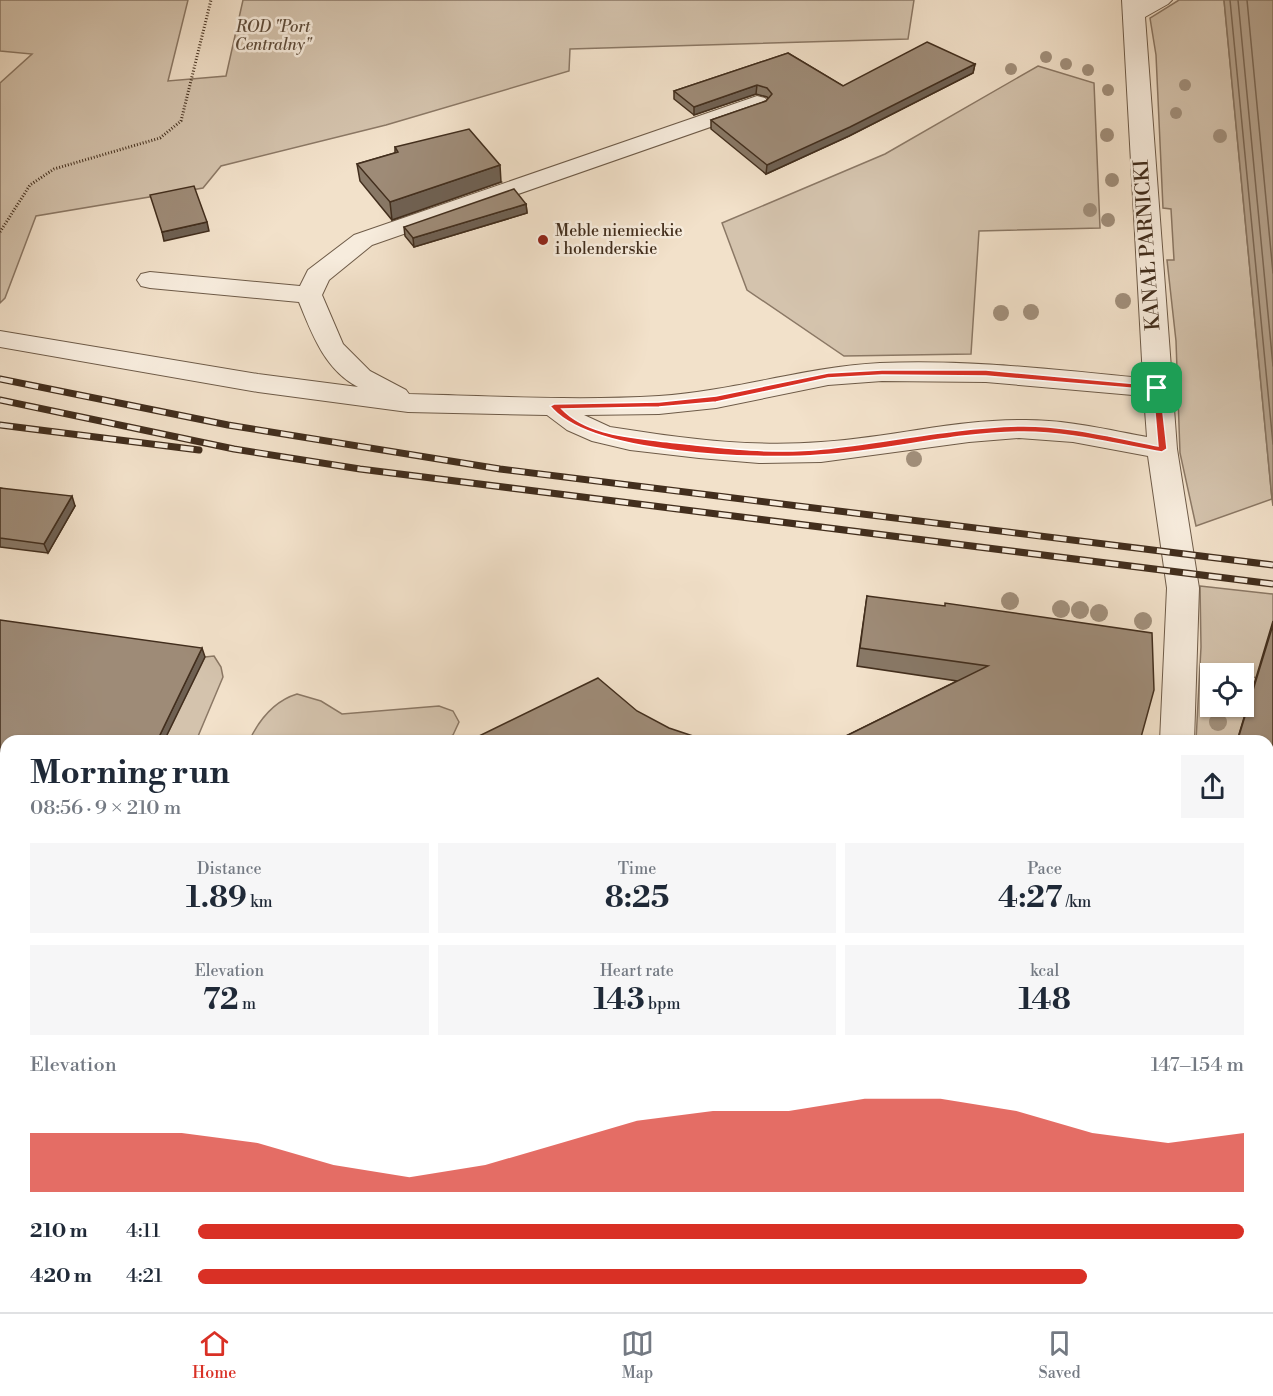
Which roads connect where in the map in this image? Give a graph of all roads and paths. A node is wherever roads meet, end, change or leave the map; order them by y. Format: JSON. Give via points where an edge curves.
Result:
{"nodes":[{"id":1,"x":211,"y":0,"type":"edge"},
{"id":2,"x":1161,"y":0,"type":"edge"},
{"id":3,"x":1133,"y":7,"type":"edge"},
{"id":4,"x":757,"y":103,"type":"edge"},
{"id":5,"x":0,"y":232,"type":"edge"},
{"id":6,"x":150,"y":280,"type":"dead end"},
{"id":7,"x":309,"y":295,"type":"junction"},
{"id":8,"x":0,"y":339,"type":"edge"},
{"id":9,"x":1157,"y":388,"type":"junction"},
{"id":10,"x":408,"y":403,"type":"junction"},
{"id":11,"x":554,"y":406,"type":"junction"},
{"id":12,"x":1162,"y":449,"type":"junction"},
{"id":13,"x":1177,"y":735,"type":"edge"}],
"edges":[{"from":1,"to":5,"type":"path","via":[[181,121],[160,138],[54,169],[30,185]]},
{"from":2,"to":3,"type":"street"},
{"from":3,"to":9,"type":"street","name":"KANAŁ PARNICKI"},
{"from":4,"to":7,"type":"street","via":[[363,240],[318,276]]},
{"from":6,"to":7,"type":"street"},
{"from":7,"to":10,"type":"street","via":[[332,347],[360,377]]},
{"from":8,"to":10,"type":"street","via":[[258,383]]},
{"from":9,"to":11,"type":"street","via":[[986,373],[882,372],[828,376],[659,405]]},
{"from":9,"to":12,"type":"street","name":"KANAŁ PARNICKI"},
{"from":10,"to":11,"type":"street"},
{"from":11,"to":12,"type":"street","via":[[566,418],[601,434],[732,452],[821,452],[951,433],[1020,429]]},
{"from":12,"to":13,"type":"street","name":"KANAŁ PARNICKI","via":[[1183,588]]}]}
